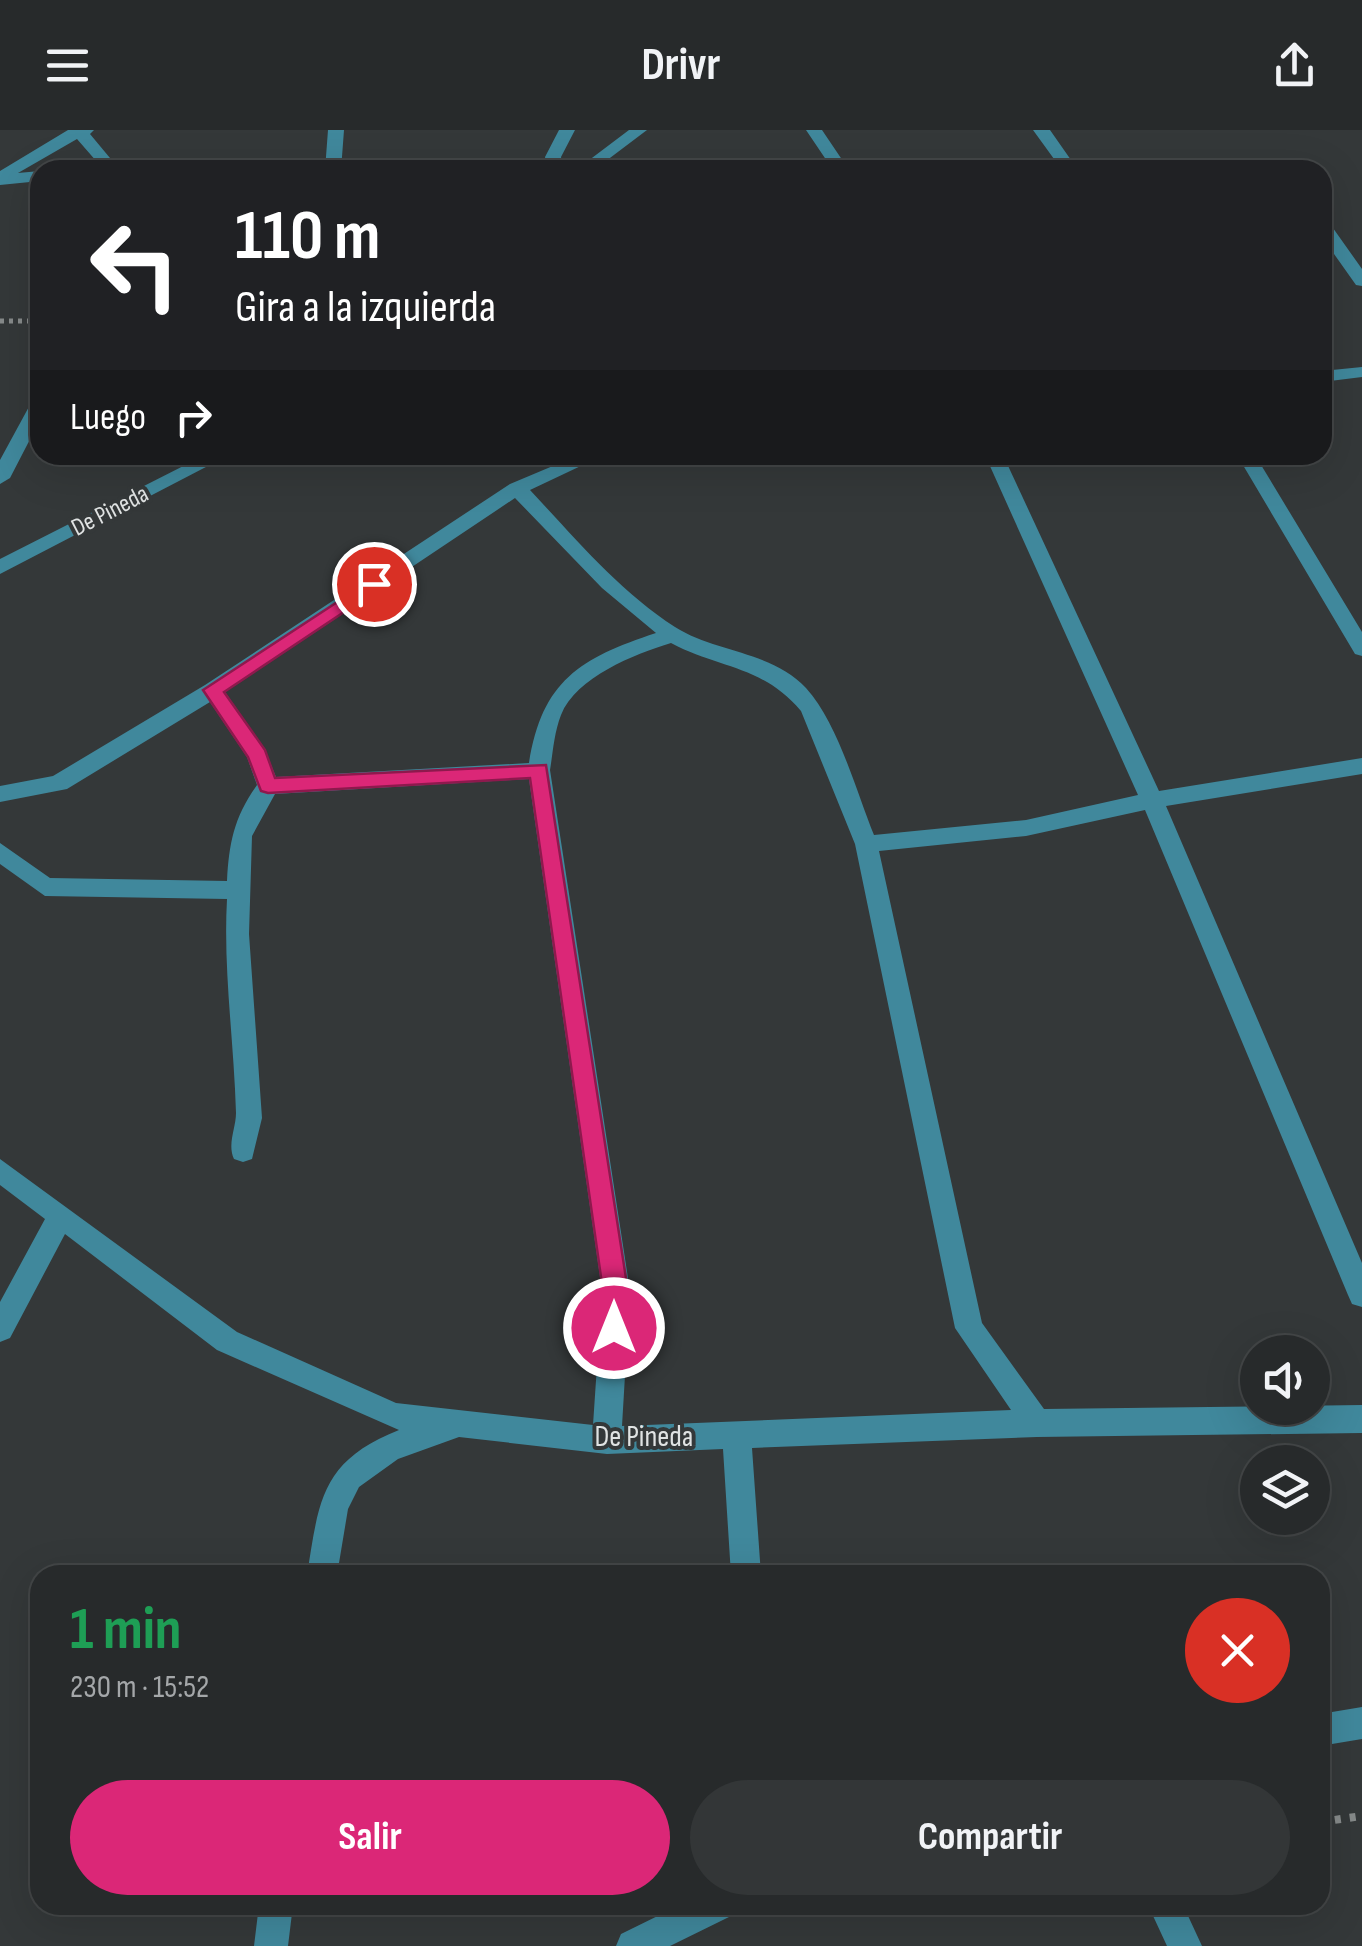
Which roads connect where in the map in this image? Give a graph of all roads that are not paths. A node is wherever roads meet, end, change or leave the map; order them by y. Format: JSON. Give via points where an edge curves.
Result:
{"nodes":[{"id":1,"x":336,"y":130,"type":"edge"},
{"id":2,"x":566,"y":130,"type":"edge"},
{"id":3,"x":639,"y":130,"type":"edge"},
{"id":4,"x":814,"y":130,"type":"edge"},
{"id":5,"x":1041,"y":130,"type":"edge"},
{"id":6,"x":82,"y":131,"type":"edge"},
{"id":7,"x":104,"y":160,"type":"edge"},
{"id":8,"x":333,"y":160,"type":"edge"},
{"id":9,"x":554,"y":160,"type":"edge"},
{"id":10,"x":598,"y":160,"type":"edge"},
{"id":11,"x":834,"y":160,"type":"edge"},
{"id":12,"x":1064,"y":160,"type":"edge"},
{"id":13,"x":4,"y":174,"type":"edge"},
{"id":14,"x":30,"y":175,"type":"edge"},
{"id":15,"x":1332,"y":239,"type":"edge"},
{"id":16,"x":1362,"y":281,"type":"edge"},
{"id":17,"x":1362,"y":372,"type":"edge"},
{"id":18,"x":1332,"y":376,"type":"edge"},
{"id":19,"x":30,"y":422,"type":"edge"},
{"id":20,"x":200,"y":465,"type":"edge"},
{"id":21,"x":572,"y":465,"type":"edge"},
{"id":22,"x":999,"y":465,"type":"edge"},
{"id":23,"x":1252,"y":465,"type":"edge"},
{"id":24,"x":0,"y":478,"type":"edge"},
{"id":25,"x":518,"y":488,"type":"junction"},
{"id":26,"x":0,"y":566,"type":"edge"},
{"id":27,"x":672,"y":635,"type":"junction"},
{"id":28,"x":1362,"y":648,"type":"edge"},
{"id":29,"x":213,"y":690,"type":"junction"},
{"id":30,"x":1362,"y":766,"type":"edge"},
{"id":31,"x":539,"y":770,"type":"junction"},
{"id":32,"x":268,"y":786,"type":"junction"},
{"id":33,"x":0,"y":794,"type":"edge"},
{"id":34,"x":1152,"y":800,"type":"junction"},
{"id":35,"x":866,"y":844,"type":"junction"},
{"id":36,"x":0,"y":852,"type":"edge"},
{"id":37,"x":239,"y":890,"type":"junction"},
{"id":38,"x":243,"y":1151,"type":"dead end"},
{"id":39,"x":0,"y":1170,"type":"edge"},
{"id":40,"x":60,"y":1217,"type":"junction"},
{"id":41,"x":1362,"y":1295,"type":"edge"},
{"id":42,"x":0,"y":1329,"type":"edge"},
{"id":43,"x":1362,"y":1419,"type":"edge"},
{"id":44,"x":1037,"y":1423,"type":"junction"},
{"id":45,"x":460,"y":1424,"type":"junction"},
{"id":46,"x":737,"y":1435,"type":"junction"},
{"id":47,"x":607,"y":1440,"type":"junction"},
{"id":48,"x":324,"y":1565,"type":"edge"},
{"id":49,"x":745,"y":1565,"type":"edge"},
{"id":50,"x":1362,"y":1723,"type":"edge"},
{"id":51,"x":1330,"y":1728,"type":"edge"},
{"id":52,"x":275,"y":1915,"type":"edge"},
{"id":53,"x":698,"y":1915,"type":"edge"},
{"id":54,"x":1170,"y":1915,"type":"edge"},
{"id":55,"x":642,"y":1945,"type":"edge"},
{"id":56,"x":271,"y":1946,"type":"edge"},
{"id":57,"x":1185,"y":1946,"type":"edge"}],
"edges":[{"from":1,"to":8,"type":"street"},
{"from":2,"to":9,"type":"street"},
{"from":3,"to":10,"type":"street"},
{"from":4,"to":11,"type":"street"},
{"from":5,"to":12,"type":"street"},
{"from":6,"to":7,"type":"street"},
{"from":6,"to":13,"type":"street"},
{"from":13,"to":14,"type":"street"},
{"from":15,"to":16,"type":"street"},
{"from":17,"to":18,"type":"street"},
{"from":19,"to":24,"type":"street"},
{"from":20,"to":26,"type":"street","name":"De Pineda"},
{"from":21,"to":25,"type":"street"},
{"from":22,"to":34,"type":"street"},
{"from":23,"to":28,"type":"street"},
{"from":25,"to":27,"type":"street","via":[[605,580]]},
{"from":25,"to":29,"type":"street"},
{"from":27,"to":31,"type":"street","via":[[636,644],[556,702]]},
{"from":27,"to":35,"type":"street","via":[[777,672],[798,689]]},
{"from":29,"to":32,"type":"street","via":[[258,756]]},
{"from":29,"to":33,"type":"street","via":[[59,783]]},
{"from":30,"to":34,"type":"street"},
{"from":31,"to":32,"type":"street"},
{"from":31,"to":47,"type":"street","via":[[616,1291]]},
{"from":32,"to":37,"type":"street","via":[[241,836]]},
{"from":34,"to":35,"type":"street","via":[[1026,828]]},
{"from":34,"to":41,"type":"street"},
{"from":35,"to":44,"type":"street","via":[[969,1328]]},
{"from":36,"to":37,"type":"street","via":[[46,887]]},
{"from":37,"to":38,"type":"street","via":[[249,1118]]},
{"from":39,"to":40,"type":"street","name":"De Pineda"},
{"from":40,"to":42,"type":"street"},
{"from":40,"to":45,"type":"street","name":"De Pineda","via":[[227,1341],[394,1416]]},
{"from":43,"to":44,"type":"street","name":"De Pineda"},
{"from":44,"to":46,"type":"street","name":"De Pineda"},
{"from":45,"to":47,"type":"street","name":"De Pineda"},
{"from":45,"to":48,"type":"street","via":[[362,1464],[338,1493]]},
{"from":46,"to":47,"type":"street","name":"De Pineda"},
{"from":46,"to":49,"type":"street"},
{"from":50,"to":51,"type":"street"},
{"from":52,"to":56,"type":"street"},
{"from":53,"to":55,"type":"street"},
{"from":54,"to":57,"type":"street"}]}
